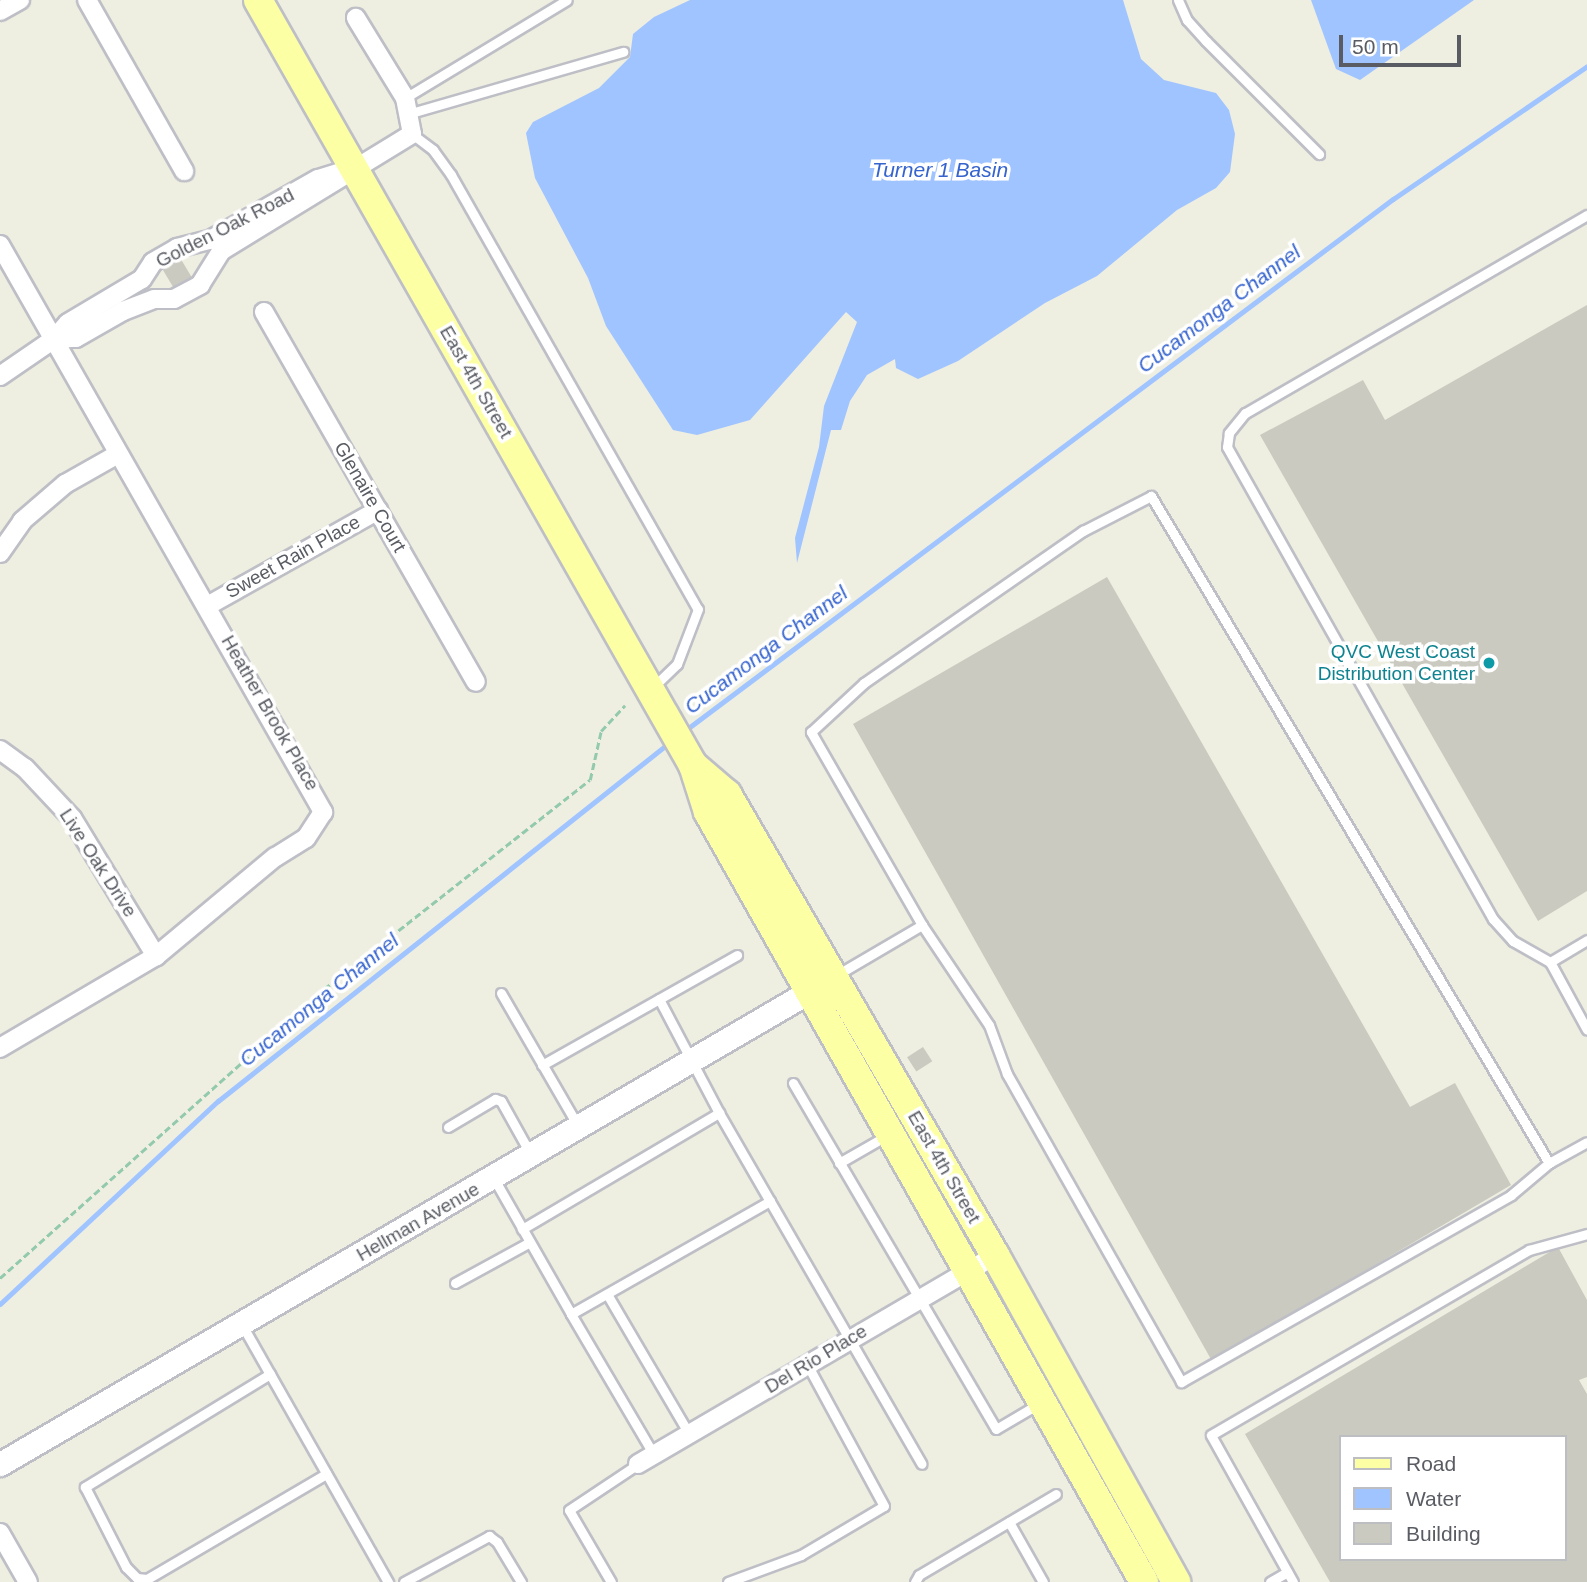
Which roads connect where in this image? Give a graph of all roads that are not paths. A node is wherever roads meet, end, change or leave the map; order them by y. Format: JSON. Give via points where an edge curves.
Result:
{"nodes":[{"id":1,"x":20,"y":0,"type":"edge"},
{"id":2,"x":88,"y":0,"type":"edge"},
{"id":3,"x":258,"y":0,"type":"edge"},
{"id":4,"x":362,"y":0,"type":"edge"},
{"id":5,"x":567,"y":0,"type":"edge"},
{"id":6,"x":1178,"y":0,"type":"edge"},
{"id":7,"x":0,"y":11,"type":"edge"},
{"id":8,"x":623,"y":52,"type":"dead end"},
{"id":9,"x":408,"y":106,"type":"junction"},
{"id":10,"x":412,"y":134,"type":"junction"},
{"id":11,"x":1319,"y":154,"type":"dead end"},
{"id":12,"x":355,"y":168,"type":"junction"},
{"id":13,"x":184,"y":171,"type":"dead end"},
{"id":14,"x":1587,"y":215,"type":"edge"},
{"id":15,"x":0,"y":245,"type":"edge"},
{"id":16,"x":264,"y":312,"type":"dead end"},
{"id":17,"x":54,"y":339,"type":"junction"},
{"id":18,"x":0,"y":376,"type":"edge"},
{"id":19,"x":118,"y":454,"type":"junction"},
{"id":20,"x":378,"y":510,"type":"junction"},
{"id":21,"x":0,"y":553,"type":"edge"},
{"id":22,"x":209,"y":605,"type":"junction"},
{"id":23,"x":477,"y":682,"type":"dead end"},
{"id":24,"x":658,"y":702,"type":"junction"},
{"id":25,"x":0,"y":750,"type":"edge"},
{"id":26,"x":693,"y":765,"type":"junction"},
{"id":27,"x":922,"y":925,"type":"junction"},
{"id":28,"x":1587,"y":940,"type":"edge"},
{"id":29,"x":737,"y":955,"type":"dead end"},
{"id":30,"x":156,"y":956,"type":"junction"},
{"id":31,"x":1550,"y":962,"type":"junction"},
{"id":32,"x":834,"y":977,"type":"junction"},
{"id":33,"x":809,"y":991,"type":"junction"},
{"id":34,"x":501,"y":993,"type":"dead end"},
{"id":35,"x":659,"y":999,"type":"junction"},
{"id":36,"x":1587,"y":1030,"type":"edge"},
{"id":37,"x":0,"y":1048,"type":"edge"},
{"id":38,"x":688,"y":1059,"type":"junction"},
{"id":39,"x":542,"y":1065,"type":"junction"},
{"id":40,"x":793,"y":1083,"type":"dead end"},
{"id":41,"x":719,"y":1113,"type":"junction"},
{"id":42,"x":578,"y":1126,"type":"junction"},
{"id":43,"x":448,"y":1127,"type":"dead end"},
{"id":44,"x":890,"y":1134,"type":"junction"},
{"id":45,"x":1587,"y":1142,"type":"edge"},
{"id":46,"x":531,"y":1155,"type":"junction"},
{"id":47,"x":839,"y":1163,"type":"junction"},
{"id":48,"x":1549,"y":1163,"type":"junction"},
{"id":49,"x":493,"y":1177,"type":"junction"},
{"id":50,"x":770,"y":1201,"type":"junction"},
{"id":51,"x":523,"y":1229,"type":"junction"},
{"id":52,"x":1587,"y":1234,"type":"edge"},
{"id":53,"x":530,"y":1242,"type":"junction"},
{"id":54,"x":995,"y":1255,"type":"junction"},
{"id":55,"x":967,"y":1271,"type":"junction"},
{"id":56,"x":455,"y":1283,"type":"dead end"},
{"id":57,"x":607,"y":1294,"type":"junction"},
{"id":58,"x":918,"y":1298,"type":"junction"},
{"id":59,"x":571,"y":1314,"type":"junction"},
{"id":60,"x":242,"y":1324,"type":"junction"},
{"id":61,"x":848,"y":1339,"type":"junction"},
{"id":62,"x":807,"y":1364,"type":"junction"},
{"id":63,"x":270,"y":1374,"type":"junction"},
{"id":64,"x":1041,"y":1402,"type":"junction"},
{"id":65,"x":688,"y":1434,"type":"junction"},
{"id":66,"x":646,"y":1459,"type":"junction"},
{"id":67,"x":0,"y":1464,"type":"edge"},
{"id":68,"x":922,"y":1464,"type":"dead end"},
{"id":69,"x":326,"y":1474,"type":"junction"},
{"id":70,"x":1056,"y":1494,"type":"dead end"},
{"id":71,"x":1009,"y":1522,"type":"junction"},
{"id":72,"x":0,"y":1533,"type":"edge"},
{"id":73,"x":1287,"y":1572,"type":"junction"},
{"id":74,"x":27,"y":1582,"type":"edge"},
{"id":75,"x":387,"y":1582,"type":"edge"},
{"id":76,"x":404,"y":1582,"type":"edge"},
{"id":77,"x":520,"y":1582,"type":"edge"},
{"id":78,"x":611,"y":1582,"type":"edge"},
{"id":79,"x":728,"y":1582,"type":"edge"},
{"id":80,"x":915,"y":1582,"type":"edge"},
{"id":81,"x":1043,"y":1582,"type":"edge"},
{"id":82,"x":1144,"y":1582,"type":"edge"},
{"id":83,"x":1176,"y":1582,"type":"edge"},
{"id":84,"x":1270,"y":1582,"type":"edge"},
{"id":85,"x":1293,"y":1582,"type":"edge"}],
"edges":[{"from":1,"to":7,"type":"street"},
{"from":2,"to":13,"type":"street"},
{"from":3,"to":12,"type":"main road","name":"East 4th Street"},
{"from":4,"to":9,"type":"street","via":[[356,18],[396,102]]},
{"from":5,"to":9,"type":"lane"},
{"from":6,"to":11,"type":"lane","via":[[1187,20],[1206,41]]},
{"from":8,"to":9,"type":"lane"},
{"from":9,"to":10,"type":"street"},
{"from":10,"to":12,"type":"street"},
{"from":10,"to":24,"type":"lane","via":[[433,150],[451,175],[698,609]]},
{"from":12,"to":17,"type":"street","name":"Golden Oak Road","via":[[318,179],[210,240],[177,248],[153,262],[142,279],[68,323]]},
{"from":12,"to":17,"type":"street","name":"Golden Oak Road","via":[[221,251],[200,285],[174,299],[154,299],[123,311],[76,338]]},
{"from":12,"to":24,"type":"main road","name":"East 4th Street"},
{"from":14,"to":31,"type":"lane","via":[[1244,413],[1229,433],[1227,447],[1493,919],[1513,941]]},
{"from":15,"to":17,"type":"street","name":"Heather Brook Place"},
{"from":16,"to":20,"type":"street","name":"Glenaire Court"},
{"from":17,"to":18,"type":"street","name":"Golden Oak Road"},
{"from":17,"to":19,"type":"street","name":"Heather Brook Place"},
{"from":19,"to":21,"type":"street","via":[[65,484],[23,521]]},
{"from":19,"to":22,"type":"street","name":"Heather Brook Place"},
{"from":20,"to":22,"type":"street","name":"Sweet Rain Place"},
{"from":20,"to":23,"type":"street","name":"Glenaire Court"},
{"from":22,"to":30,"type":"street","name":"Heather Brook Place","via":[[323,812],[306,838],[275,857]]},
{"from":24,"to":26,"type":"main road","name":"East 4th Street"},
{"from":25,"to":30,"type":"street","name":"Live Oak Drive","via":[[26,768],[72,818]]},
{"from":26,"to":32,"type":"main road","name":"East 4th Street","via":[[727,794]]},
{"from":26,"to":33,"type":"main road","name":"East 4th Street","via":[[708,812]]},
{"from":27,"to":32,"type":"lane"},
{"from":27,"to":48,"type":"lane","via":[[989,1025],[1007,1074],[1181,1382],[1511,1195]]},
{"from":27,"to":48,"type":"lane","via":[[810,732],[864,684],[1083,531],[1151,496]]},
{"from":28,"to":31,"type":"lane"},
{"from":29,"to":35,"type":"lane"},
{"from":30,"to":37,"type":"street","name":"Heather Brook Place"},
{"from":31,"to":36,"type":"lane"},
{"from":32,"to":33,"type":"street","name":"Hellman Avenue"},
{"from":32,"to":54,"type":"main road","name":"East 4th Street"},
{"from":33,"to":38,"type":"street","name":"Hellman Avenue"},
{"from":33,"to":44,"type":"main road","name":"East 4th Street"},
{"from":34,"to":39,"type":"lane"},
{"from":35,"to":38,"type":"lane"},
{"from":35,"to":39,"type":"lane"},
{"from":38,"to":41,"type":"lane"},
{"from":38,"to":42,"type":"street","name":"Hellman Avenue"},
{"from":39,"to":42,"type":"lane"},
{"from":40,"to":47,"type":"lane"},
{"from":41,"to":50,"type":"lane"},
{"from":41,"to":51,"type":"lane"},
{"from":42,"to":46,"type":"street","name":"Hellman Avenue"},
{"from":43,"to":46,"type":"lane","via":[[495,1099],[501,1101]]},
{"from":44,"to":47,"type":"lane"},
{"from":44,"to":55,"type":"main road","name":"East 4th Street"},
{"from":45,"to":48,"type":"lane"},
{"from":46,"to":49,"type":"street","name":"Hellman Avenue"},
{"from":47,"to":58,"type":"lane"},
{"from":49,"to":51,"type":"lane"},
{"from":49,"to":60,"type":"street","name":"Hellman Avenue"},
{"from":50,"to":57,"type":"lane"},
{"from":50,"to":61,"type":"lane"},
{"from":51,"to":53,"type":"lane"},
{"from":52,"to":73,"type":"lane","via":[[1529,1250],[1211,1435]]},
{"from":53,"to":56,"type":"lane"},
{"from":53,"to":59,"type":"lane"},
{"from":54,"to":55,"type":"street","name":"Del Rio Place"},
{"from":54,"to":83,"type":"main road","name":"East 4th Street"},
{"from":55,"to":58,"type":"street","name":"Del Rio Place"},
{"from":55,"to":64,"type":"main road","name":"East 4th Street"},
{"from":57,"to":59,"type":"lane"},
{"from":57,"to":65,"type":"lane"},
{"from":58,"to":61,"type":"street","name":"Del Rio Place"},
{"from":58,"to":64,"type":"lane","via":[[996,1429]]},
{"from":59,"to":66,"type":"lane"},
{"from":60,"to":63,"type":"lane"},
{"from":60,"to":67,"type":"street","name":"Hellman Avenue"},
{"from":61,"to":62,"type":"street","name":"Del Rio Place"},
{"from":61,"to":68,"type":"lane"},
{"from":62,"to":65,"type":"street","name":"Del Rio Place"},
{"from":62,"to":79,"type":"lane","via":[[884,1506],[801,1555]]},
{"from":63,"to":69,"type":"lane"},
{"from":63,"to":69,"type":"lane","via":[[85,1487],[126,1567],[137,1578],[147,1578]]},
{"from":64,"to":82,"type":"main road","name":"East 4th Street"},
{"from":65,"to":66,"type":"street","name":"Del Rio Place"},
{"from":66,"to":78,"type":"lane","via":[[569,1510]]},
{"from":69,"to":75,"type":"lane"},
{"from":70,"to":71,"type":"lane"},
{"from":71,"to":80,"type":"lane","via":[[919,1575]]},
{"from":71,"to":81,"type":"lane"},
{"from":72,"to":74,"type":"street"},
{"from":73,"to":84,"type":"lane"},
{"from":73,"to":85,"type":"lane"},
{"from":76,"to":77,"type":"lane","via":[[489,1536]]}]}
